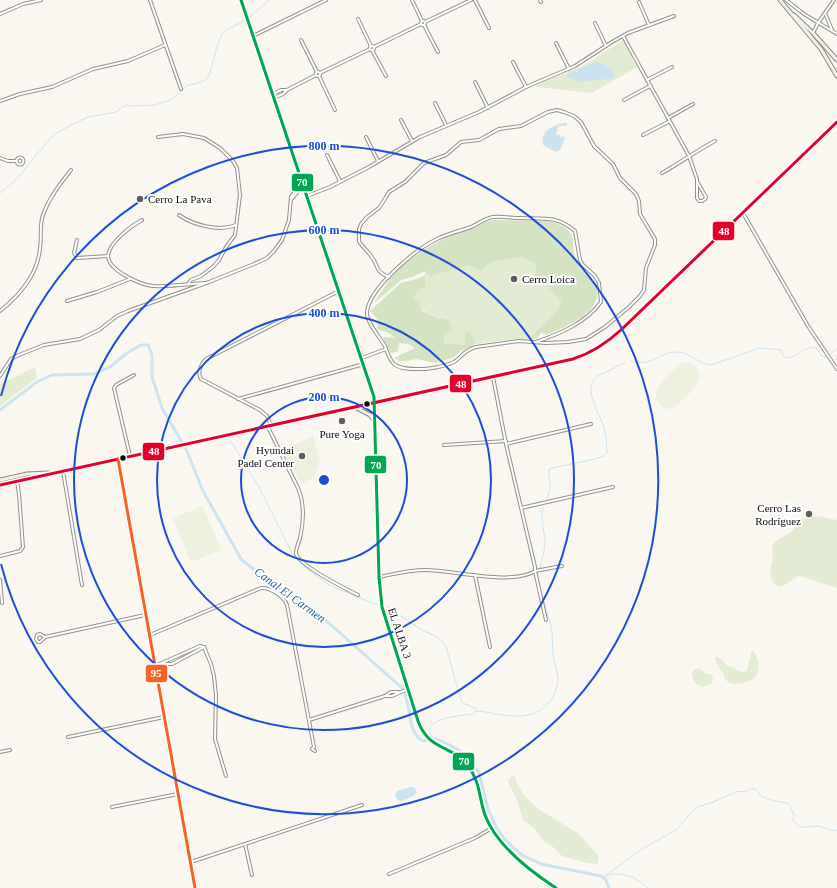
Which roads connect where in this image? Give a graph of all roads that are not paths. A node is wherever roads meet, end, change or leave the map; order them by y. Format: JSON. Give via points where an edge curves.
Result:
{"nodes":[{"id":1,"x":40,"y":0,"type":"edge"},
{"id":2,"x":150,"y":0,"type":"edge"},
{"id":3,"x":241,"y":0,"type":"edge"},
{"id":4,"x":326,"y":0,"type":"edge"},
{"id":5,"x":412,"y":0,"type":"edge"},
{"id":6,"x":474,"y":0,"type":"edge"},
{"id":7,"x":834,"y":0,"type":"edge"},
{"id":8,"x":783,"y":1,"type":"edge"},
{"id":9,"x":638,"y":2,"type":"dead end"},
{"id":10,"x":825,"y":13,"type":"junction"},
{"id":11,"x":0,"y":14,"type":"edge"},
{"id":12,"x":674,"y":16,"type":"dead end"},
{"id":13,"x":358,"y":19,"type":"dead end"},
{"id":14,"x":423,"y":23,"type":"junction"},
{"id":15,"x":595,"y":23,"type":"dead end"},
{"id":16,"x":818,"y":23,"type":"junction"},
{"id":17,"x":649,"y":25,"type":"junction"},
{"id":18,"x":489,"y":28,"type":"dead end"},
{"id":19,"x":833,"y":32,"type":"junction"},
{"id":20,"x":814,"y":33,"type":"junction"},
{"id":21,"x":837,"y":34,"type":"edge"},
{"id":22,"x":253,"y":36,"type":"junction"},
{"id":23,"x":623,"y":36,"type":"junction"},
{"id":24,"x":301,"y":40,"type":"dead end"},
{"id":25,"x":556,"y":43,"type":"dead end"},
{"id":26,"x":165,"y":45,"type":"junction"},
{"id":27,"x":606,"y":46,"type":"junction"},
{"id":28,"x":372,"y":48,"type":"junction"},
{"id":29,"x":438,"y":52,"type":"dead end"},
{"id":30,"x":837,"y":60,"type":"edge"},
{"id":31,"x":513,"y":62,"type":"dead end"},
{"id":32,"x":672,"y":67,"type":"dead end"},
{"id":33,"x":569,"y":69,"type":"junction"},
{"id":34,"x":318,"y":74,"type":"junction"},
{"id":35,"x":386,"y":76,"type":"dead end"},
{"id":36,"x":837,"y":76,"type":"edge"},
{"id":37,"x":647,"y":80,"type":"junction"},
{"id":38,"x":475,"y":82,"type":"dead end"},
{"id":39,"x":650,"y":86,"type":"junction"},
{"id":40,"x":526,"y":87,"type":"junction"},
{"id":41,"x":180,"y":89,"type":"dead end"},
{"id":42,"x":287,"y":90,"type":"junction"},
{"id":43,"x":272,"y":94,"type":"junction"},
{"id":44,"x":274,"y":98,"type":"junction"},
{"id":45,"x":624,"y":100,"type":"dead end"},
{"id":46,"x":0,"y":101,"type":"edge"},
{"id":47,"x":435,"y":103,"type":"dead end"},
{"id":48,"x":693,"y":104,"type":"dead end"},
{"id":49,"x":488,"y":108,"type":"junction"},
{"id":50,"x":335,"y":110,"type":"dead end"},
{"id":51,"x":669,"y":119,"type":"junction"},
{"id":52,"x":401,"y":120,"type":"dead end"},
{"id":53,"x":837,"y":122,"type":"edge"},
{"id":54,"x":446,"y":125,"type":"junction"},
{"id":55,"x":643,"y":135,"type":"dead end"},
{"id":56,"x":158,"y":137,"type":"dead end"},
{"id":57,"x":366,"y":137,"type":"dead end"},
{"id":58,"x":412,"y":140,"type":"junction"},
{"id":59,"x":714,"y":141,"type":"dead end"},
{"id":60,"x":326,"y":155,"type":"dead end"},
{"id":61,"x":689,"y":156,"type":"junction"},
{"id":62,"x":0,"y":158,"type":"edge"},
{"id":63,"x":16,"y":161,"type":"dead end"},
{"id":64,"x":378,"y":162,"type":"junction"},
{"id":65,"x":71,"y":170,"type":"dead end"},
{"id":66,"x":662,"y":173,"type":"dead end"},
{"id":67,"x":302,"y":181,"type":"junction"},
{"id":68,"x":340,"y":182,"type":"junction"},
{"id":69,"x":698,"y":183,"type":"junction"},
{"id":70,"x":304,"y":185,"type":"junction"},
{"id":71,"x":307,"y":196,"type":"junction"},
{"id":72,"x":290,"y":201,"type":"junction"},
{"id":73,"x":743,"y":213,"type":"junction"},
{"id":74,"x":179,"y":214,"type":"dead end"},
{"id":75,"x":142,"y":220,"type":"dead end"},
{"id":76,"x":236,"y":225,"type":"junction"},
{"id":77,"x":77,"y":240,"type":"dead end"},
{"id":78,"x":108,"y":256,"type":"junction"},
{"id":79,"x":388,"y":277,"type":"junction"},
{"id":80,"x":130,"y":279,"type":"junction"},
{"id":81,"x":209,"y":282,"type":"junction"},
{"id":82,"x":188,"y":284,"type":"junction"},
{"id":83,"x":339,"y":291,"type":"junction"},
{"id":84,"x":67,"y":301,"type":"dead end"},
{"id":85,"x":0,"y":311,"type":"edge"},
{"id":86,"x":536,"y":342,"type":"junction"},
{"id":87,"x":386,"y":349,"type":"junction"},
{"id":88,"x":362,"y":358,"type":"junction"},
{"id":89,"x":364,"y":364,"type":"junction"},
{"id":90,"x":837,"y":369,"type":"edge"},
{"id":91,"x":134,"y":375,"type":"dead end"},
{"id":92,"x":0,"y":376,"type":"edge"},
{"id":93,"x":493,"y":377,"type":"junction"},
{"id":94,"x":238,"y":399,"type":"junction"},
{"id":95,"x":374,"y":402,"type":"junction"},
{"id":96,"x":355,"y":407,"type":"junction"},
{"id":97,"x":374,"y":413,"type":"junction"},
{"id":98,"x":370,"y":415,"type":"junction"},
{"id":99,"x":374,"y":420,"type":"junction"},
{"id":100,"x":591,"y":424,"type":"dead end"},
{"id":101,"x":270,"y":426,"type":"junction"},
{"id":102,"x":506,"y":443,"type":"junction"},
{"id":103,"x":444,"y":445,"type":"dead end"},
{"id":104,"x":130,"y":456,"type":"junction"},
{"id":105,"x":118,"y":459,"type":"junction"},
{"id":106,"x":63,"y":471,"type":"junction"},
{"id":107,"x":53,"y":473,"type":"junction"},
{"id":108,"x":0,"y":480,"type":"edge"},
{"id":109,"x":17,"y":481,"type":"junction"},
{"id":110,"x":0,"y":485,"type":"edge"},
{"id":111,"x":613,"y":488,"type":"dead end"},
{"id":112,"x":522,"y":508,"type":"junction"},
{"id":113,"x":0,"y":556,"type":"edge"},
{"id":114,"x":562,"y":566,"type":"dead end"},
{"id":115,"x":535,"y":571,"type":"junction"},
{"id":116,"x":475,"y":575,"type":"junction"},
{"id":117,"x":379,"y":577,"type":"junction"},
{"id":118,"x":0,"y":580,"type":"edge"},
{"id":119,"x":82,"y":585,"type":"dead end"},
{"id":120,"x":358,"y":594,"type":"dead end"},
{"id":121,"x":2,"y":603,"type":"dead end"},
{"id":122,"x":146,"y":615,"type":"junction"},
{"id":123,"x":546,"y":620,"type":"dead end"},
{"id":124,"x":149,"y":635,"type":"junction"},
{"id":125,"x":45,"y":637,"type":"junction"},
{"id":126,"x":204,"y":647,"type":"junction"},
{"id":127,"x":490,"y":647,"type":"dead end"},
{"id":128,"x":163,"y":664,"type":"junction"},
{"id":129,"x":155,"y":666,"type":"junction"},
{"id":130,"x":406,"y":690,"type":"junction"},
{"id":131,"x":164,"y":717,"type":"junction"},
{"id":132,"x":309,"y":720,"type":"junction"},
{"id":133,"x":68,"y":737,"type":"dead end"},
{"id":134,"x":314,"y":747,"type":"dead end"},
{"id":135,"x":10,"y":750,"type":"dead end"},
{"id":136,"x":0,"y":752,"type":"edge"},
{"id":137,"x":226,"y":776,"type":"dead end"},
{"id":138,"x":178,"y":794,"type":"junction"},
{"id":139,"x":362,"y":805,"type":"dead end"},
{"id":140,"x":112,"y":807,"type":"dead end"},
{"id":141,"x":492,"y":828,"type":"junction"},
{"id":142,"x":244,"y":844,"type":"junction"},
{"id":143,"x":191,"y":862,"type":"junction"},
{"id":144,"x":390,"y":874,"type":"dead end"},
{"id":145,"x":252,"y":875,"type":"dead end"},
{"id":146,"x":195,"y":888,"type":"edge"},
{"id":147,"x":556,"y":888,"type":"edge"}],
"edges":[{"from":1,"to":11,"type":"street"},
{"from":2,"to":26,"type":"street"},
{"from":3,"to":22,"type":"street"},
{"from":4,"to":22,"type":"street"},
{"from":5,"to":14,"type":"street"},
{"from":6,"to":14,"type":"street"},
{"from":6,"to":18,"type":"street"},
{"from":7,"to":10,"type":"street"},
{"from":8,"to":16,"type":"street"},
{"from":8,"to":20,"type":"street"},
{"from":8,"to":36,"type":"street","via":[[823,53]]},
{"from":9,"to":17,"type":"street"},
{"from":10,"to":16,"type":"street"},
{"from":10,"to":19,"type":"street"},
{"from":12,"to":17,"type":"street"},
{"from":13,"to":28,"type":"street"},
{"from":14,"to":28,"type":"street"},
{"from":14,"to":29,"type":"street"},
{"from":15,"to":27,"type":"street"},
{"from":16,"to":19,"type":"street"},
{"from":16,"to":20,"type":"street"},
{"from":17,"to":23,"type":"street"},
{"from":19,"to":21,"type":"street"},
{"from":20,"to":30,"type":"street"},
{"from":22,"to":43,"type":"street"},
{"from":23,"to":27,"type":"street"},
{"from":23,"to":37,"type":"street"},
{"from":24,"to":34,"type":"street"},
{"from":25,"to":33,"type":"street"},
{"from":26,"to":41,"type":"street"},
{"from":26,"to":46,"type":"street","via":[[128,61],[93,69],[52,86]]},
{"from":27,"to":33,"type":"street"},
{"from":28,"to":34,"type":"street"},
{"from":28,"to":35,"type":"street"},
{"from":31,"to":40,"type":"street"},
{"from":32,"to":37,"type":"street"},
{"from":33,"to":40,"type":"street"},
{"from":34,"to":42,"type":"street"},
{"from":34,"to":50,"type":"street"},
{"from":37,"to":39,"type":"street"},
{"from":38,"to":49,"type":"street"},
{"from":39,"to":45,"type":"street"},
{"from":39,"to":51,"type":"street"},
{"from":40,"to":49,"type":"street"},
{"from":42,"to":43,"type":"street"},
{"from":42,"to":44,"type":"street"},
{"from":43,"to":44,"type":"street"},
{"from":44,"to":67,"type":"street"},
{"from":47,"to":54,"type":"street"},
{"from":48,"to":51,"type":"street"},
{"from":49,"to":54,"type":"street"},
{"from":51,"to":55,"type":"street"},
{"from":51,"to":61,"type":"street"},
{"from":52,"to":58,"type":"street"},
{"from":53,"to":73,"type":"street"},
{"from":54,"to":58,"type":"street"},
{"from":56,"to":76,"type":"street","via":[[184,134],[204,138],[217,145],[233,162],[237,168],[240,191]]},
{"from":57,"to":64,"type":"street"},
{"from":58,"to":64,"type":"street"},
{"from":59,"to":61,"type":"street"},
{"from":60,"to":68,"type":"street"},
{"from":61,"to":66,"type":"street"},
{"from":61,"to":69,"type":"street"},
{"from":62,"to":63,"type":"street"},
{"from":64,"to":68,"type":"street"},
{"from":65,"to":85,"type":"street","via":[[58,186],[43,215],[40,249],[30,279]]},
{"from":67,"to":70,"type":"street"},
{"from":67,"to":72,"type":"street"},
{"from":68,"to":71,"type":"street"},
{"from":69,"to":69,"type":"street","via":[[697,198],[702,201],[706,197]]},
{"from":70,"to":71,"type":"street"},
{"from":70,"to":72,"type":"street"},
{"from":71,"to":83,"type":"street"},
{"from":72,"to":81,"type":"street","via":[[287,230],[272,254],[259,262]]},
{"from":73,"to":90,"type":"street","via":[[808,326]]},
{"from":73,"to":93,"type":"street","via":[[622,329],[596,350],[573,359]]},
{"from":74,"to":76,"type":"street","via":[[194,223],[226,228]]},
{"from":75,"to":78,"type":"street","via":[[120,236]]},
{"from":76,"to":82,"type":"street","via":[[235,235],[219,260]]},
{"from":77,"to":78,"type":"street","via":[[74,254],[76,258]]},
{"from":78,"to":80,"type":"street","via":[[117,270]]},
{"from":79,"to":86,"type":"street","via":[[406,260],[438,238],[487,219],[493,217],[556,220],[575,231],[580,260],[600,283],[601,302],[584,320]]},
{"from":79,"to":86,"type":"street","via":[[376,269],[371,254],[359,241],[359,235],[361,224],[379,208],[389,192],[405,182],[424,163],[446,155],[461,142],[479,140],[499,129],[521,126],[548,112],[557,110],[574,116],[581,122],[594,146],[613,164],[620,178],[636,194],[640,214],[655,239],[655,246],[646,268],[644,290],[605,327],[586,339],[546,344]]},
{"from":79,"to":87,"type":"street","via":[[369,304],[367,312],[370,324]]},
{"from":80,"to":82,"type":"street","via":[[154,286]]},
{"from":80,"to":84,"type":"street"},
{"from":81,"to":82,"type":"street"},
{"from":81,"to":92,"type":"street","via":[[125,312],[99,330],[80,339],[26,351],[11,359]]},
{"from":83,"to":88,"type":"street"},
{"from":83,"to":94,"type":"street","via":[[204,360],[199,371],[200,379]]},
{"from":86,"to":87,"type":"street","via":[[519,341],[470,349],[453,362],[424,369],[396,366]]},
{"from":87,"to":88,"type":"street"},
{"from":88,"to":89,"type":"street"},
{"from":89,"to":94,"type":"street"},
{"from":89,"to":95,"type":"street"},
{"from":91,"to":104,"type":"street","via":[[114,388]]},
{"from":93,"to":95,"type":"street"},
{"from":93,"to":102,"type":"street"},
{"from":94,"to":101,"type":"street","via":[[262,412]]},
{"from":95,"to":96,"type":"street"},
{"from":95,"to":97,"type":"street","name":"EL ALBA 3"},
{"from":96,"to":98,"type":"street"},
{"from":96,"to":101,"type":"street"},
{"from":97,"to":98,"type":"street"},
{"from":97,"to":99,"type":"street","name":"EL ALBA 3"},
{"from":98,"to":99,"type":"street"},
{"from":99,"to":117,"type":"street","name":"EL ALBA 3"},
{"from":100,"to":102,"type":"street"},
{"from":101,"to":104,"type":"street"},
{"from":101,"to":120,"type":"street","via":[[302,502],[303,516],[297,555],[321,575]]},
{"from":102,"to":103,"type":"street"},
{"from":102,"to":112,"type":"street"},
{"from":104,"to":105,"type":"street"},
{"from":105,"to":106,"type":"street"},
{"from":105,"to":122,"type":"street"},
{"from":106,"to":107,"type":"street"},
{"from":106,"to":119,"type":"street"},
{"from":107,"to":108,"type":"street","via":[[27,474]]},
{"from":107,"to":109,"type":"street"},
{"from":109,"to":110,"type":"street"},
{"from":109,"to":113,"type":"street","via":[[23,547],[20,551]]},
{"from":111,"to":112,"type":"street"},
{"from":112,"to":115,"type":"street"},
{"from":114,"to":115,"type":"street"},
{"from":115,"to":116,"type":"street","via":[[505,578]]},
{"from":115,"to":123,"type":"street"},
{"from":116,"to":117,"type":"street","via":[[425,570]]},
{"from":116,"to":127,"type":"street"},
{"from":117,"to":130,"type":"street","name":"EL ALBA 3","via":[[382,605]]},
{"from":118,"to":121,"type":"street"},
{"from":122,"to":124,"type":"street"},
{"from":122,"to":125,"type":"street"},
{"from":124,"to":129,"type":"street"},
{"from":124,"to":132,"type":"street","via":[[260,588],[266,588],[282,597],[286,603]]},
{"from":125,"to":125,"type":"street","via":[[40,634],[36,639],[40,642]]},
{"from":126,"to":128,"type":"street","via":[[172,664]]},
{"from":126,"to":128,"type":"street","via":[[200,646]]},
{"from":126,"to":137,"type":"street","via":[[214,676],[215,739]]},
{"from":128,"to":129,"type":"street"},
{"from":129,"to":131,"type":"street"},
{"from":130,"to":132,"type":"street","via":[[391,692]]},
{"from":130,"to":141,"type":"street","name":"EL ALBA 3","via":[[425,736],[455,754],[471,769],[479,786],[485,815]]},
{"from":131,"to":133,"type":"street"},
{"from":131,"to":138,"type":"street"},
{"from":132,"to":134,"type":"street"},
{"from":135,"to":136,"type":"street"},
{"from":138,"to":140,"type":"street"},
{"from":138,"to":143,"type":"street"},
{"from":139,"to":142,"type":"street"},
{"from":141,"to":144,"type":"street"},
{"from":141,"to":147,"type":"street","name":"EL ALBA 3","via":[[518,858]]},
{"from":142,"to":143,"type":"street"},
{"from":142,"to":145,"type":"street"},
{"from":143,"to":146,"type":"street"}]}
